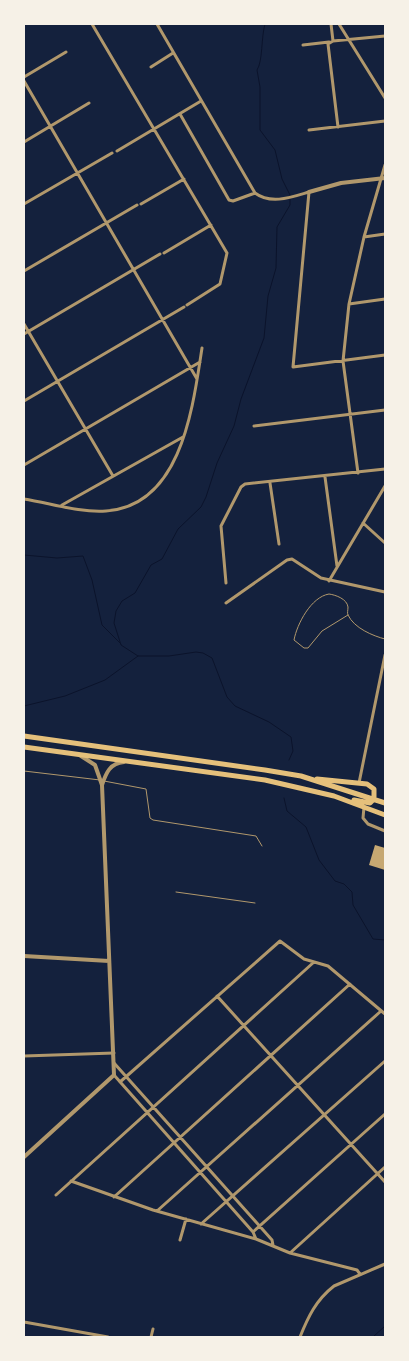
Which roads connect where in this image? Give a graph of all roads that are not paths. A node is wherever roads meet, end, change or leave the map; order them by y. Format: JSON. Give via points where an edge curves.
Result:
{"nodes":[{"id":1,"x":92,"y":24,"type":"edge"},
{"id":2,"x":157,"y":24,"type":"edge"},
{"id":3,"x":331,"y":24,"type":"edge"},
{"id":4,"x":339,"y":24,"type":"edge"},
{"id":5,"x":385,"y":36,"type":"edge"},
{"id":6,"x":347,"y":39,"type":"junction"},
{"id":7,"x":332,"y":42,"type":"junction"},
{"id":8,"x":303,"y":45,"type":"dead end"},
{"id":9,"x":66,"y":52,"type":"dead end"},
{"id":10,"x":173,"y":53,"type":"junction"},
{"id":11,"x":151,"y":67,"type":"dead end"},
{"id":12,"x":24,"y":77,"type":"edge"},
{"id":13,"x":24,"y":81,"type":"edge"},
{"id":14,"x":385,"y":98,"type":"edge"},
{"id":15,"x":201,"y":101,"type":"junction"},
{"id":16,"x":89,"y":103,"type":"dead end"},
{"id":17,"x":180,"y":114,"type":"junction"},
{"id":18,"x":385,"y":120,"type":"edge"},
{"id":19,"x":50,"y":127,"type":"junction"},
{"id":20,"x":338,"y":127,"type":"junction"},
{"id":21,"x":153,"y":129,"type":"junction"},
{"id":22,"x":309,"y":130,"type":"dead end"},
{"id":23,"x":24,"y":142,"type":"edge"},
{"id":24,"x":117,"y":151,"type":"dead end"},
{"id":25,"x":112,"y":153,"type":"dead end"},
{"id":26,"x":385,"y":165,"type":"edge"},
{"id":27,"x":77,"y":174,"type":"junction"},
{"id":28,"x":383,"y":178,"type":"edge"},
{"id":29,"x":184,"y":179,"type":"junction"},
{"id":30,"x":309,"y":192,"type":"junction"},
{"id":31,"x":255,"y":193,"type":"junction"},
{"id":32,"x":24,"y":204,"type":"edge"},
{"id":33,"x":106,"y":224,"type":"junction"},
{"id":34,"x":211,"y":225,"type":"junction"},
{"id":35,"x":385,"y":234,"type":"edge"},
{"id":36,"x":364,"y":237,"type":"junction"},
{"id":37,"x":133,"y":270,"type":"junction"},
{"id":38,"x":24,"y":271,"type":"edge"},
{"id":39,"x":385,"y":299,"type":"edge"},
{"id":40,"x":349,"y":304,"type":"junction"},
{"id":41,"x":162,"y":320,"type":"junction"},
{"id":42,"x":24,"y":324,"type":"edge"},
{"id":43,"x":28,"y":332,"type":"junction"},
{"id":44,"x":24,"y":334,"type":"edge"},
{"id":45,"x":202,"y":348,"type":"dead end"},
{"id":46,"x":385,"y":355,"type":"edge"},
{"id":47,"x":343,"y":361,"type":"junction"},
{"id":48,"x":200,"y":362,"type":"junction"},
{"id":49,"x":190,"y":368,"type":"junction"},
{"id":50,"x":197,"y":379,"type":"junction"},
{"id":51,"x":57,"y":381,"type":"junction"},
{"id":52,"x":24,"y":401,"type":"edge"},
{"id":53,"x":385,"y":410,"type":"edge"},
{"id":54,"x":351,"y":415,"type":"junction"},
{"id":55,"x":254,"y":426,"type":"dead end"},
{"id":56,"x":85,"y":429,"type":"junction"},
{"id":57,"x":183,"y":436,"type":"junction"},
{"id":58,"x":24,"y":465,"type":"edge"},
{"id":59,"x":385,"y":469,"type":"edge"},
{"id":60,"x":358,"y":473,"type":"junction"},
{"id":61,"x":113,"y":476,"type":"junction"},
{"id":62,"x":325,"y":477,"type":"junction"},
{"id":63,"x":270,"y":483,"type":"junction"},
{"id":64,"x":385,"y":486,"type":"edge"},
{"id":65,"x":24,"y":499,"type":"edge"},
{"id":66,"x":61,"y":505,"type":"junction"},
{"id":67,"x":363,"y":523,"type":"junction"},
{"id":68,"x":385,"y":543,"type":"edge"},
{"id":69,"x":279,"y":544,"type":"dead end"},
{"id":70,"x":337,"y":566,"type":"junction"},
{"id":71,"x":329,"y":581,"type":"junction"},
{"id":72,"x":226,"y":582,"type":"dead end"},
{"id":73,"x":385,"y":592,"type":"edge"},
{"id":74,"x":226,"y":603,"type":"dead end"},
{"id":75,"x":348,"y":615,"type":"junction"},
{"id":76,"x":385,"y":639,"type":"edge"},
{"id":77,"x":385,"y":655,"type":"edge"},
{"id":78,"x":24,"y":736,"type":"edge"},
{"id":79,"x":24,"y":747,"type":"edge"},
{"id":80,"x":80,"y":755,"type":"junction"},
{"id":81,"x":131,"y":762,"type":"junction"},
{"id":82,"x":24,"y":771,"type":"edge"},
{"id":83,"x":300,"y":776,"type":"junction"},
{"id":84,"x":102,"y":782,"type":"junction"},
{"id":85,"x":359,"y":783,"type":"junction"},
{"id":86,"x":334,"y":796,"type":"junction"},
{"id":87,"x":372,"y":801,"type":"junction"},
{"id":88,"x":385,"y":803,"type":"edge"},
{"id":89,"x":364,"y":806,"type":"junction"},
{"id":90,"x":385,"y":815,"type":"edge"},
{"id":91,"x":385,"y":831,"type":"edge"},
{"id":92,"x":262,"y":846,"type":"dead end"},
{"id":93,"x":176,"y":892,"type":"dead end"},
{"id":94,"x":255,"y":903,"type":"dead end"},
{"id":95,"x":24,"y":956,"type":"edge"},
{"id":96,"x":109,"y":961,"type":"junction"},
{"id":97,"x":314,"y":962,"type":"junction"},
{"id":98,"x":350,"y":984,"type":"junction"},
{"id":99,"x":217,"y":996,"type":"junction"},
{"id":100,"x":381,"y":1011,"type":"junction"},
{"id":101,"x":385,"y":1014,"type":"edge"},
{"id":102,"x":244,"y":1026,"type":"junction"},
{"id":103,"x":114,"y":1053,"type":"junction"},
{"id":104,"x":24,"y":1056,"type":"edge"},
{"id":105,"x":271,"y":1056,"type":"junction"},
{"id":106,"x":385,"y":1061,"type":"edge"},
{"id":107,"x":114,"y":1063,"type":"junction"},
{"id":108,"x":114,"y":1075,"type":"junction"},
{"id":109,"x":126,"y":1077,"type":"junction"},
{"id":110,"x":120,"y":1082,"type":"junction"},
{"id":111,"x":298,"y":1086,"type":"junction"},
{"id":112,"x":154,"y":1107,"type":"junction"},
{"id":113,"x":147,"y":1114,"type":"junction"},
{"id":114,"x":385,"y":1114,"type":"edge"},
{"id":115,"x":325,"y":1115,"type":"junction"},
{"id":116,"x":180,"y":1137,"type":"junction"},
{"id":117,"x":173,"y":1143,"type":"junction"},
{"id":118,"x":351,"y":1144,"type":"junction"},
{"id":119,"x":24,"y":1157,"type":"edge"},
{"id":120,"x":206,"y":1167,"type":"junction"},
{"id":121,"x":385,"y":1167,"type":"edge"},
{"id":122,"x":200,"y":1173,"type":"junction"},
{"id":123,"x":378,"y":1174,"type":"junction"},
{"id":124,"x":71,"y":1181,"type":"junction"},
{"id":125,"x":385,"y":1182,"type":"edge"},
{"id":126,"x":56,"y":1194,"type":"dead end"},
{"id":127,"x":114,"y":1197,"type":"junction"},
{"id":128,"x":233,"y":1197,"type":"junction"},
{"id":129,"x":226,"y":1202,"type":"junction"},
{"id":130,"x":157,"y":1211,"type":"junction"},
{"id":131,"x":186,"y":1219,"type":"junction"},
{"id":132,"x":201,"y":1224,"type":"junction"},
{"id":133,"x":259,"y":1226,"type":"junction"},
{"id":134,"x":253,"y":1232,"type":"junction"},
{"id":135,"x":180,"y":1240,"type":"dead end"},
{"id":136,"x":256,"y":1240,"type":"junction"},
{"id":137,"x":274,"y":1246,"type":"junction"},
{"id":138,"x":290,"y":1253,"type":"junction"},
{"id":139,"x":385,"y":1264,"type":"edge"},
{"id":140,"x":360,"y":1274,"type":"junction"},
{"id":141,"x":24,"y":1322,"type":"edge"},
{"id":142,"x":153,"y":1329,"type":"dead end"},
{"id":143,"x":108,"y":1337,"type":"edge"},
{"id":144,"x":151,"y":1337,"type":"edge"},
{"id":145,"x":300,"y":1337,"type":"edge"}],
"edges":[{"from":1,"to":21,"type":"street"},
{"from":2,"to":10,"type":"street"},
{"from":3,"to":7,"type":"street"},
{"from":4,"to":6,"type":"street"},
{"from":5,"to":6,"type":"street"},
{"from":6,"to":7,"type":"street"},
{"from":6,"to":14,"type":"street"},
{"from":7,"to":8,"type":"street"},
{"from":7,"to":20,"type":"street","via":[[327,47]]},
{"from":9,"to":12,"type":"street"},
{"from":10,"to":11,"type":"street"},
{"from":10,"to":15,"type":"street"},
{"from":13,"to":19,"type":"street"},
{"from":15,"to":17,"type":"street"},
{"from":15,"to":31,"type":"street"},
{"from":16,"to":19,"type":"street"},
{"from":17,"to":21,"type":"street"},
{"from":17,"to":31,"type":"street","via":[[229,200]]},
{"from":18,"to":20,"type":"street"},
{"from":19,"to":23,"type":"street"},
{"from":19,"to":27,"type":"street"},
{"from":20,"to":22,"type":"street"},
{"from":21,"to":24,"type":"street"},
{"from":21,"to":29,"type":"street"},
{"from":25,"to":27,"type":"street"},
{"from":26,"to":28,"type":"street"},
{"from":27,"to":32,"type":"street"},
{"from":27,"to":33,"type":"street"},
{"from":28,"to":30,"type":"street"},
{"from":28,"to":36,"type":"street"},
{"from":29,"to":33,"type":"street"},
{"from":29,"to":34,"type":"street"},
{"from":30,"to":31,"type":"street","via":[[288,198],[266,199]]},
{"from":30,"to":47,"type":"street","via":[[293,367]]},
{"from":33,"to":37,"type":"street"},
{"from":33,"to":38,"type":"street"},
{"from":34,"to":37,"type":"street"},
{"from":34,"to":41,"type":"street","via":[[227,253],[220,284]]},
{"from":35,"to":36,"type":"street"},
{"from":36,"to":40,"type":"street"},
{"from":37,"to":41,"type":"street"},
{"from":37,"to":43,"type":"street"},
{"from":39,"to":40,"type":"street"},
{"from":40,"to":47,"type":"street"},
{"from":41,"to":49,"type":"street"},
{"from":41,"to":51,"type":"street"},
{"from":42,"to":43,"type":"street"},
{"from":43,"to":44,"type":"street"},
{"from":43,"to":51,"type":"street"},
{"from":45,"to":48,"type":"street"},
{"from":46,"to":47,"type":"street"},
{"from":47,"to":54,"type":"street"},
{"from":48,"to":49,"type":"street"},
{"from":48,"to":50,"type":"street"},
{"from":49,"to":50,"type":"street"},
{"from":49,"to":56,"type":"street"},
{"from":50,"to":57,"type":"street"},
{"from":51,"to":52,"type":"street"},
{"from":51,"to":56,"type":"street"},
{"from":53,"to":54,"type":"street"},
{"from":54,"to":55,"type":"street"},
{"from":54,"to":60,"type":"street"},
{"from":56,"to":58,"type":"street"},
{"from":56,"to":61,"type":"street"},
{"from":57,"to":61,"type":"street"},
{"from":57,"to":66,"type":"street","via":[[163,479],[144,500],[106,511]]},
{"from":59,"to":60,"type":"street"},
{"from":60,"to":62,"type":"street"},
{"from":61,"to":66,"type":"street"},
{"from":62,"to":63,"type":"street"},
{"from":62,"to":70,"type":"street"},
{"from":63,"to":69,"type":"street"},
{"from":63,"to":72,"type":"street","via":[[241,487],[222,521]]},
{"from":64,"to":67,"type":"street"},
{"from":65,"to":66,"type":"street"},
{"from":67,"to":68,"type":"street"},
{"from":67,"to":70,"type":"street"},
{"from":70,"to":71,"type":"street"},
{"from":71,"to":73,"type":"street"},
{"from":71,"to":74,"type":"street","via":[[314,575],[297,561],[287,560]]},
{"from":75,"to":75,"type":"lane","via":[[322,631],[308,648],[294,640],[310,606],[325,594],[344,600],[348,605]]},
{"from":75,"to":76,"type":"lane","via":[[370,635]]},
{"from":77,"to":85,"type":"street"},
{"from":78,"to":83,"type":"highway"},
{"from":79,"to":80,"type":"highway"},
{"from":80,"to":81,"type":"highway"},
{"from":80,"to":84,"type":"street","via":[[95,765]]},
{"from":81,"to":84,"type":"street","via":[[113,766]]},
{"from":81,"to":86,"type":"highway","via":[[265,780]]},
{"from":82,"to":84,"type":"lane"},
{"from":83,"to":85,"type":"highway"},
{"from":83,"to":87,"type":"highway"},
{"from":84,"to":92,"type":"lane","via":[[146,789],[151,819],[256,836]]},
{"from":84,"to":96,"type":"street"},
{"from":85,"to":87,"type":"highway","via":[[374,789]]},
{"from":86,"to":87,"type":"highway"},
{"from":86,"to":89,"type":"highway"},
{"from":87,"to":88,"type":"highway"},
{"from":87,"to":89,"type":"highway"},
{"from":89,"to":90,"type":"highway"},
{"from":89,"to":91,"type":"street","via":[[366,822]]},
{"from":93,"to":94,"type":"lane"},
{"from":95,"to":96,"type":"street"},
{"from":96,"to":103,"type":"street"},
{"from":97,"to":98,"type":"street","via":[[328,966]]},
{"from":97,"to":99,"type":"street","via":[[300,957],[282,942],[277,943]]},
{"from":97,"to":102,"type":"street"},
{"from":98,"to":100,"type":"street"},
{"from":98,"to":105,"type":"street"},
{"from":99,"to":102,"type":"street"},
{"from":99,"to":109,"type":"street"},
{"from":100,"to":101,"type":"street"},
{"from":100,"to":111,"type":"street"},
{"from":102,"to":105,"type":"street"},
{"from":102,"to":112,"type":"street"},
{"from":103,"to":104,"type":"street"},
{"from":103,"to":107,"type":"street"},
{"from":105,"to":111,"type":"street"},
{"from":105,"to":116,"type":"street"},
{"from":106,"to":115,"type":"street"},
{"from":107,"to":108,"type":"street"},
{"from":107,"to":109,"type":"street"},
{"from":108,"to":110,"type":"street"},
{"from":108,"to":119,"type":"street"},
{"from":109,"to":110,"type":"street"},
{"from":109,"to":112,"type":"street"},
{"from":110,"to":113,"type":"street"},
{"from":111,"to":115,"type":"street"},
{"from":111,"to":120,"type":"street"},
{"from":112,"to":113,"type":"street"},
{"from":112,"to":116,"type":"street"},
{"from":113,"to":117,"type":"street"},
{"from":113,"to":124,"type":"street"},
{"from":114,"to":118,"type":"street"},
{"from":115,"to":118,"type":"street"},
{"from":115,"to":128,"type":"street"},
{"from":116,"to":117,"type":"street"},
{"from":116,"to":120,"type":"street"},
{"from":117,"to":122,"type":"street"},
{"from":117,"to":127,"type":"street"},
{"from":118,"to":123,"type":"street"},
{"from":118,"to":133,"type":"street"},
{"from":120,"to":122,"type":"street"},
{"from":120,"to":128,"type":"street"},
{"from":121,"to":123,"type":"street"},
{"from":122,"to":129,"type":"street"},
{"from":122,"to":130,"type":"street"},
{"from":123,"to":125,"type":"street"},
{"from":123,"to":138,"type":"street"},
{"from":124,"to":126,"type":"street"},
{"from":124,"to":127,"type":"street"},
{"from":127,"to":130,"type":"street"},
{"from":128,"to":129,"type":"street"},
{"from":128,"to":133,"type":"street"},
{"from":129,"to":132,"type":"street"},
{"from":129,"to":134,"type":"street"},
{"from":130,"to":131,"type":"street"},
{"from":131,"to":132,"type":"street"},
{"from":131,"to":135,"type":"street"},
{"from":132,"to":136,"type":"street"},
{"from":133,"to":134,"type":"street"},
{"from":133,"to":137,"type":"street"},
{"from":134,"to":136,"type":"street"},
{"from":136,"to":137,"type":"street"},
{"from":137,"to":138,"type":"street"},
{"from":138,"to":140,"type":"street","via":[[357,1270]]},
{"from":139,"to":140,"type":"street"},
{"from":140,"to":145,"type":"street","via":[[334,1286],[323,1296],[307,1319]]},
{"from":141,"to":143,"type":"street"},
{"from":142,"to":144,"type":"street"}]}
